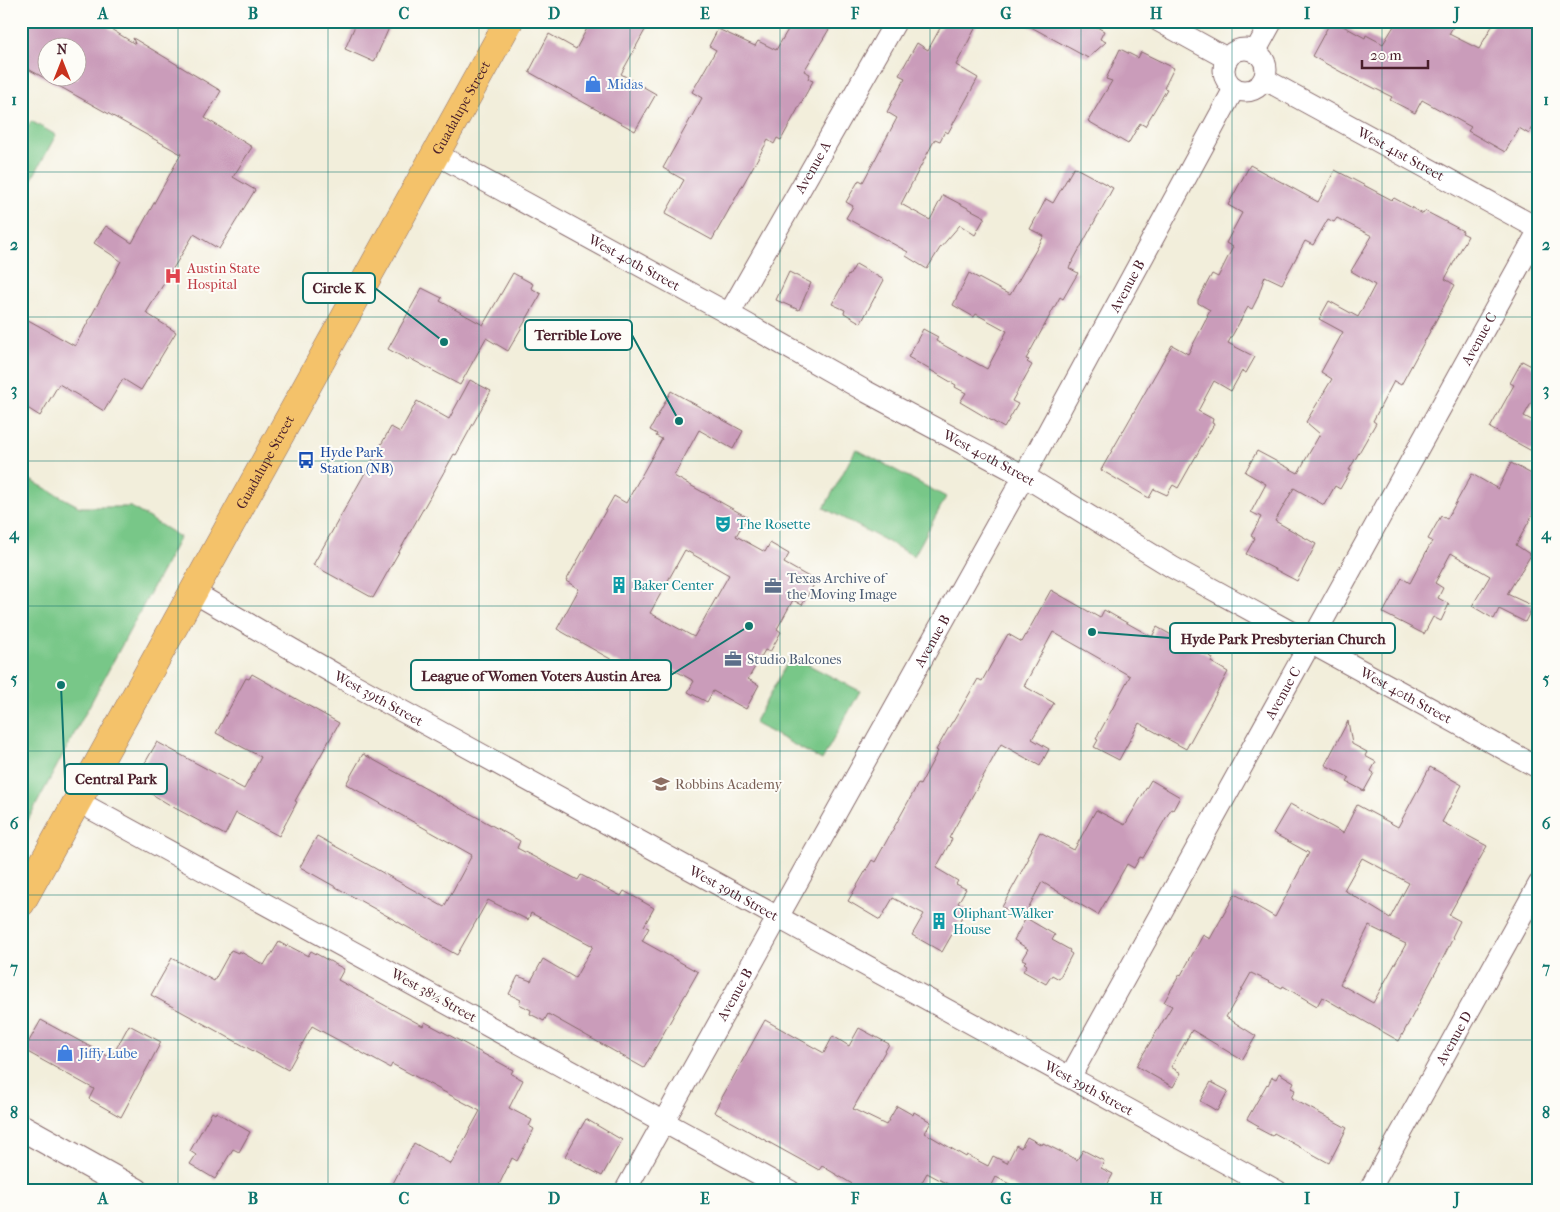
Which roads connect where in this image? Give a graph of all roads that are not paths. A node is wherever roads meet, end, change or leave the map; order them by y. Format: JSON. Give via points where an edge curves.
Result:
{"nodes":[{"id":1,"x":509,"y":21,"type":"edge"},
{"id":2,"x":896,"y":21,"type":"edge"},
{"id":3,"x":1159,"y":21,"type":"edge"},
{"id":4,"x":1272,"y":21,"type":"edge"},
{"id":5,"x":1255,"y":52,"type":"junction"},
{"id":6,"x":1226,"y":58,"type":"junction"},
{"id":7,"x":1264,"y":79,"type":"junction"},
{"id":8,"x":1234,"y":90,"type":"junction"},
{"id":9,"x":436,"y":154,"type":"junction"},
{"id":10,"x":1539,"y":230,"type":"edge"},
{"id":11,"x":729,"y":314,"type":"junction"},
{"id":12,"x":1024,"y":476,"type":"junction"},
{"id":13,"x":193,"y":592,"type":"junction"},
{"id":14,"x":1311,"y":643,"type":"junction"},
{"id":15,"x":1539,"y":768,"type":"edge"},
{"id":16,"x":77,"y":801,"type":"junction"},
{"id":17,"x":1539,"y":884,"type":"edge"},
{"id":18,"x":21,"y":902,"type":"edge"},
{"id":19,"x":779,"y":918,"type":"junction"},
{"id":20,"x":1070,"y":1077,"type":"junction"},
{"id":21,"x":664,"y":1121,"type":"junction"},
{"id":22,"x":21,"y":1127,"type":"edge"},
{"id":23,"x":136,"y":1191,"type":"edge"},
{"id":24,"x":625,"y":1191,"type":"edge"},
{"id":25,"x":790,"y":1191,"type":"edge"},
{"id":26,"x":1276,"y":1191,"type":"edge"},
{"id":27,"x":1369,"y":1191,"type":"edge"}],
"edges":[{"from":1,"to":9,"type":"main road","name":"Guadalupe Street"},
{"from":2,"to":11,"type":"street","name":"Avenue A"},
{"from":3,"to":6,"type":"street"},
{"from":4,"to":5,"type":"street"},
{"from":5,"to":6,"type":"street","via":[[1236,50]]},
{"from":5,"to":7,"type":"street","via":[[1266,66]]},
{"from":6,"to":8,"type":"street","via":[[1224,79]]},
{"from":7,"to":8,"type":"street","via":[[1255,90]]},
{"from":7,"to":10,"type":"street","name":"West 41st Street"},
{"from":8,"to":12,"type":"street","name":"Avenue B"},
{"from":9,"to":11,"type":"street","name":"West 40th Street"},
{"from":9,"to":13,"type":"main road","name":"Guadalupe Street"},
{"from":10,"to":14,"type":"street","name":"Avenue C"},
{"from":11,"to":12,"type":"street","name":"West 40th Street"},
{"from":12,"to":14,"type":"street","name":"West 40th Street","via":[[1172,567]]},
{"from":12,"to":19,"type":"street","name":"Avenue B"},
{"from":13,"to":16,"type":"main road","name":"Guadalupe Street"},
{"from":13,"to":19,"type":"street","name":"West 39th Street","via":[[340,677]]},
{"from":14,"to":15,"type":"street","name":"West 40th Street"},
{"from":14,"to":20,"type":"street","name":"Avenue C"},
{"from":16,"to":18,"type":"main road","name":"Guadalupe Street"},
{"from":16,"to":21,"type":"street","name":"West 38½ Street"},
{"from":17,"to":27,"type":"street","name":"Avenue D"},
{"from":19,"to":20,"type":"street","name":"West 39th Street"},
{"from":19,"to":21,"type":"street","name":"Avenue B"},
{"from":20,"to":26,"type":"street","name":"West 39th Street"},
{"from":21,"to":24,"type":"street","name":"Avenue B"},
{"from":21,"to":25,"type":"street","name":"West 38½ Street"},
{"from":22,"to":23,"type":"street"}]}
